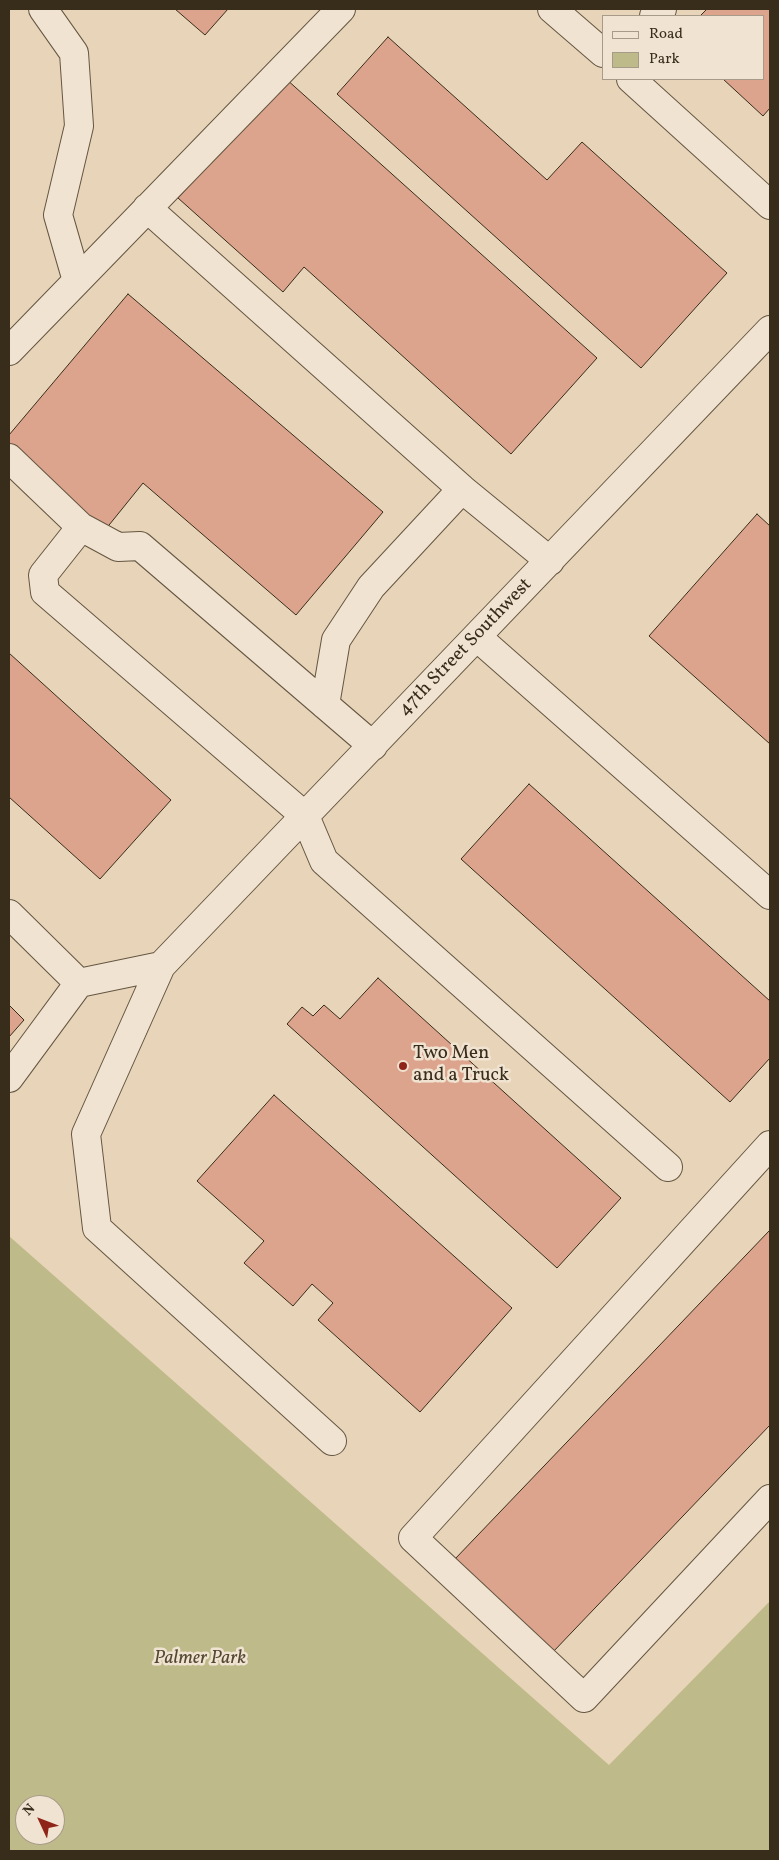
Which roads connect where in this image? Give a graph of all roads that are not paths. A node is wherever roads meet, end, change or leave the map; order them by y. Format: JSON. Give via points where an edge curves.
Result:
{"nodes":[{"id":1,"x":43,"y":9,"type":"edge"},
{"id":2,"x":341,"y":9,"type":"edge"},
{"id":3,"x":552,"y":9,"type":"edge"},
{"id":4,"x":602,"y":52,"type":"edge"},
{"id":5,"x":632,"y":80,"type":"edge"},
{"id":6,"x":770,"y":205,"type":"edge"},
{"id":7,"x":147,"y":208,"type":"junction"},
{"id":8,"x":77,"y":281,"type":"junction"},
{"id":9,"x":770,"y":330,"type":"edge"},
{"id":10,"x":9,"y":351,"type":"edge"},
{"id":11,"x":9,"y":458,"type":"edge"},
{"id":12,"x":462,"y":489,"type":"junction"},
{"id":13,"x":81,"y":528,"type":"junction"},
{"id":14,"x":550,"y":561,"type":"junction"},
{"id":15,"x":477,"y":637,"type":"junction"},
{"id":16,"x":326,"y":705,"type":"junction"},
{"id":17,"x":373,"y":746,"type":"junction"},
{"id":18,"x":305,"y":816,"type":"junction"},
{"id":19,"x":770,"y":895,"type":"edge"},
{"id":20,"x":9,"y":914,"type":"edge"},
{"id":21,"x":161,"y":966,"type":"junction"},
{"id":22,"x":79,"y":984,"type":"junction"},
{"id":23,"x":9,"y":1078,"type":"edge"},
{"id":24,"x":770,"y":1145,"type":"edge"},
{"id":25,"x":668,"y":1167,"type":"dead end"},
{"id":26,"x":332,"y":1441,"type":"dead end"},
{"id":27,"x":770,"y":1499,"type":"edge"}],
"edges":[{"from":1,"to":8,"type":"street","via":[[74,53],[79,126],[58,215]]},
{"from":2,"to":7,"type":"street"},
{"from":3,"to":4,"type":"street"},
{"from":5,"to":6,"type":"street"},
{"from":7,"to":8,"type":"street"},
{"from":7,"to":12,"type":"street"},
{"from":8,"to":10,"type":"street"},
{"from":9,"to":14,"type":"street","name":"47th Street Southwest"},
{"from":11,"to":13,"type":"street"},
{"from":12,"to":14,"type":"street"},
{"from":12,"to":16,"type":"street","via":[[371,587],[336,640]]},
{"from":13,"to":16,"type":"street","via":[[118,547],[140,546]]},
{"from":13,"to":18,"type":"street","via":[[43,575],[45,592]]},
{"from":14,"to":15,"type":"street","name":"47th Street Southwest"},
{"from":15,"to":17,"type":"street","name":"47th Street Southwest"},
{"from":15,"to":19,"type":"street"},
{"from":16,"to":17,"type":"street"},
{"from":17,"to":18,"type":"street","name":"47th Street Southwest"},
{"from":18,"to":21,"type":"street","name":"47th Street Southwest"},
{"from":18,"to":25,"type":"street","via":[[324,861]]},
{"from":20,"to":22,"type":"street"},
{"from":21,"to":22,"type":"street"},
{"from":21,"to":26,"type":"street","via":[[86,1134],[97,1228]]},
{"from":22,"to":23,"type":"street"},
{"from":24,"to":27,"type":"street","via":[[413,1538],[584,1698]]}]}
